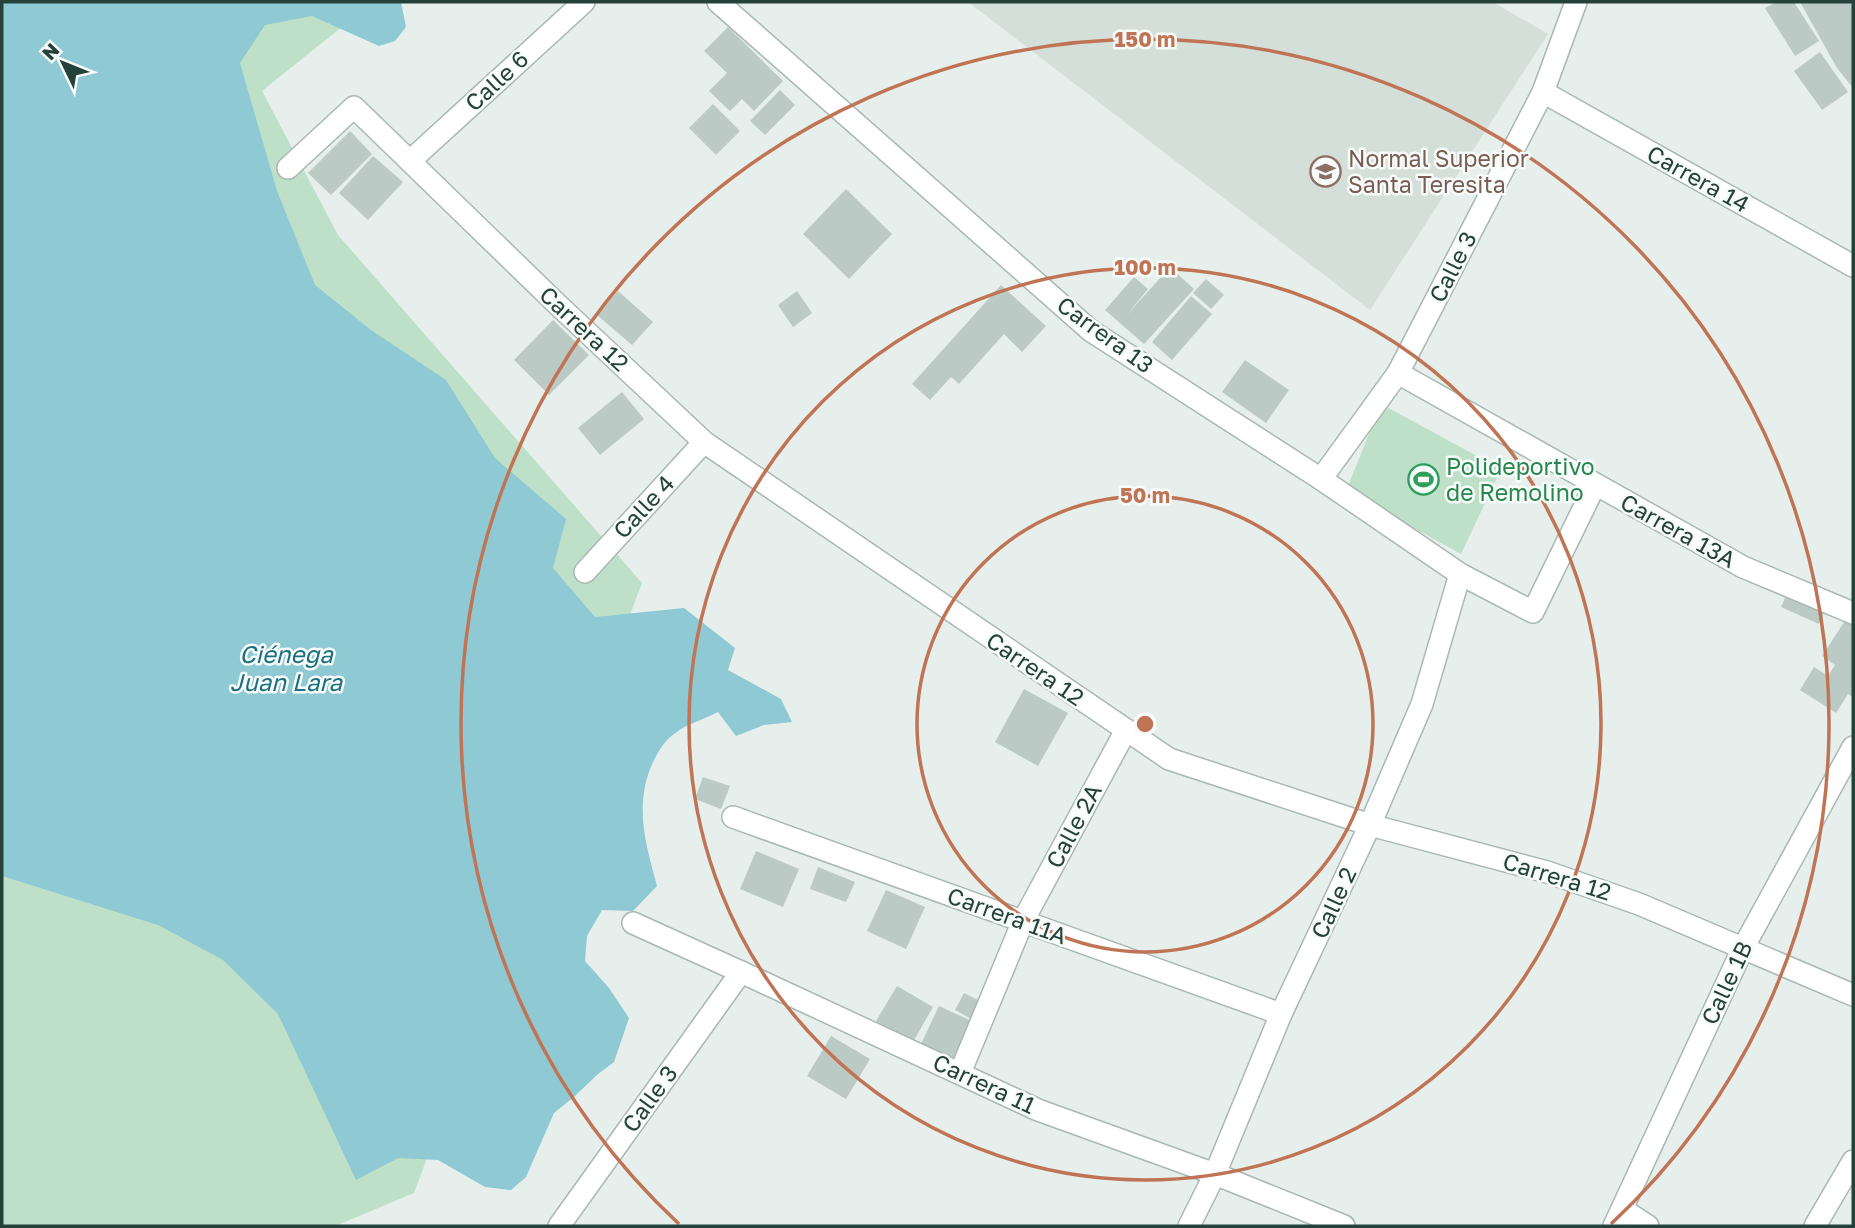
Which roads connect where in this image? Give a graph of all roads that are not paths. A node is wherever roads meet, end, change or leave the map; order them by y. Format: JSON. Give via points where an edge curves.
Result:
{"nodes":[{"id":1,"x":584,"y":2,"type":"edge"},
{"id":2,"x":718,"y":2,"type":"edge"},
{"id":3,"x":1575,"y":2,"type":"edge"},
{"id":4,"x":1543,"y":92,"type":"junction"},
{"id":5,"x":410,"y":161,"type":"junction"},
{"id":6,"x":288,"y":168,"type":"dead end"},
{"id":7,"x":1853,"y":266,"type":"edge"},
{"id":8,"x":1398,"y":373,"type":"junction"},
{"id":9,"x":704,"y":442,"type":"junction"},
{"id":10,"x":1321,"y":479,"type":"junction"},
{"id":11,"x":1595,"y":485,"type":"junction"},
{"id":12,"x":585,"y":572,"type":"dead end"},
{"id":13,"x":1460,"y":574,"type":"junction"},
{"id":14,"x":1853,"y":613,"type":"edge"},
{"id":15,"x":1126,"y":730,"type":"junction"},
{"id":16,"x":1853,"y":747,"type":"edge"},
{"id":17,"x":733,"y":817,"type":"dead end"},
{"id":18,"x":1370,"y":825,"type":"junction"},
{"id":19,"x":1023,"y":921,"type":"junction"},
{"id":20,"x":632,"y":923,"type":"dead end"},
{"id":21,"x":1743,"y":948,"type":"junction"},
{"id":22,"x":741,"y":972,"type":"junction"},
{"id":23,"x":1853,"y":995,"type":"edge"},
{"id":24,"x":1281,"y":1014,"type":"junction"},
{"id":25,"x":960,"y":1073,"type":"junction"},
{"id":26,"x":1853,"y":1161,"type":"edge"},
{"id":27,"x":1215,"y":1174,"type":"junction"},
{"id":28,"x":1618,"y":1218,"type":"edge"},
{"id":29,"x":559,"y":1226,"type":"edge"},
{"id":30,"x":1189,"y":1226,"type":"edge"},
{"id":31,"x":1344,"y":1226,"type":"edge"},
{"id":32,"x":1648,"y":1226,"type":"edge"},
{"id":33,"x":1815,"y":1226,"type":"edge"}],
"edges":[{"from":1,"to":5,"type":"street","name":"Calle 6"},
{"from":2,"to":10,"type":"street","name":"Carrera 13","via":[[1091,331]]},
{"from":3,"to":4,"type":"street","name":"Calle 3"},
{"from":4,"to":7,"type":"street","name":"Carrera 14"},
{"from":4,"to":8,"type":"street","name":"Calle 3"},
{"from":5,"to":6,"type":"street","name":"Carrera 12","via":[[354,107]]},
{"from":5,"to":9,"type":"street","name":"Carrera 12"},
{"from":8,"to":10,"type":"street","name":"Calle 3"},
{"from":8,"to":11,"type":"street","name":"Carrera 13A"},
{"from":9,"to":12,"type":"street","name":"Calle 4"},
{"from":9,"to":15,"type":"street","name":"Carrera 12"},
{"from":10,"to":13,"type":"street","name":"Carrera 13"},
{"from":11,"to":13,"type":"street","name":"Carrera 13","via":[[1533,612]]},
{"from":11,"to":14,"type":"street","name":"Carrera 13A","via":[[1743,567]]},
{"from":13,"to":18,"type":"street","name":"Calle 2","via":[[1422,704]]},
{"from":15,"to":18,"type":"street","name":"Carrera 12","via":[[1169,759]]},
{"from":15,"to":19,"type":"street","name":"Calle 2A"},
{"from":16,"to":21,"type":"street","name":"Calle 1B"},
{"from":17,"to":19,"type":"street","name":"Carrera 11A"},
{"from":18,"to":21,"type":"street","name":"Carrera 12","via":[[1547,872]]},
{"from":18,"to":24,"type":"street","name":"Calle 2"},
{"from":19,"to":24,"type":"street","name":"Carrera 11A"},
{"from":19,"to":25,"type":"street","name":"Calle 2A"},
{"from":20,"to":22,"type":"street","name":"Carrera 11"},
{"from":21,"to":23,"type":"street","name":"Carrera 12"},
{"from":21,"to":28,"type":"street","name":"Calle 1B"},
{"from":22,"to":25,"type":"street","name":"Carrera 11"},
{"from":22,"to":29,"type":"street","name":"Calle 3"},
{"from":24,"to":27,"type":"street","name":"Calle 2"},
{"from":25,"to":27,"type":"street","name":"Carrera 11","via":[[1038,1110]]},
{"from":26,"to":33,"type":"street"},
{"from":27,"to":30,"type":"street","name":"Calle 2"},
{"from":27,"to":31,"type":"street","name":"Carrera 11"},
{"from":28,"to":32,"type":"street"}]}
